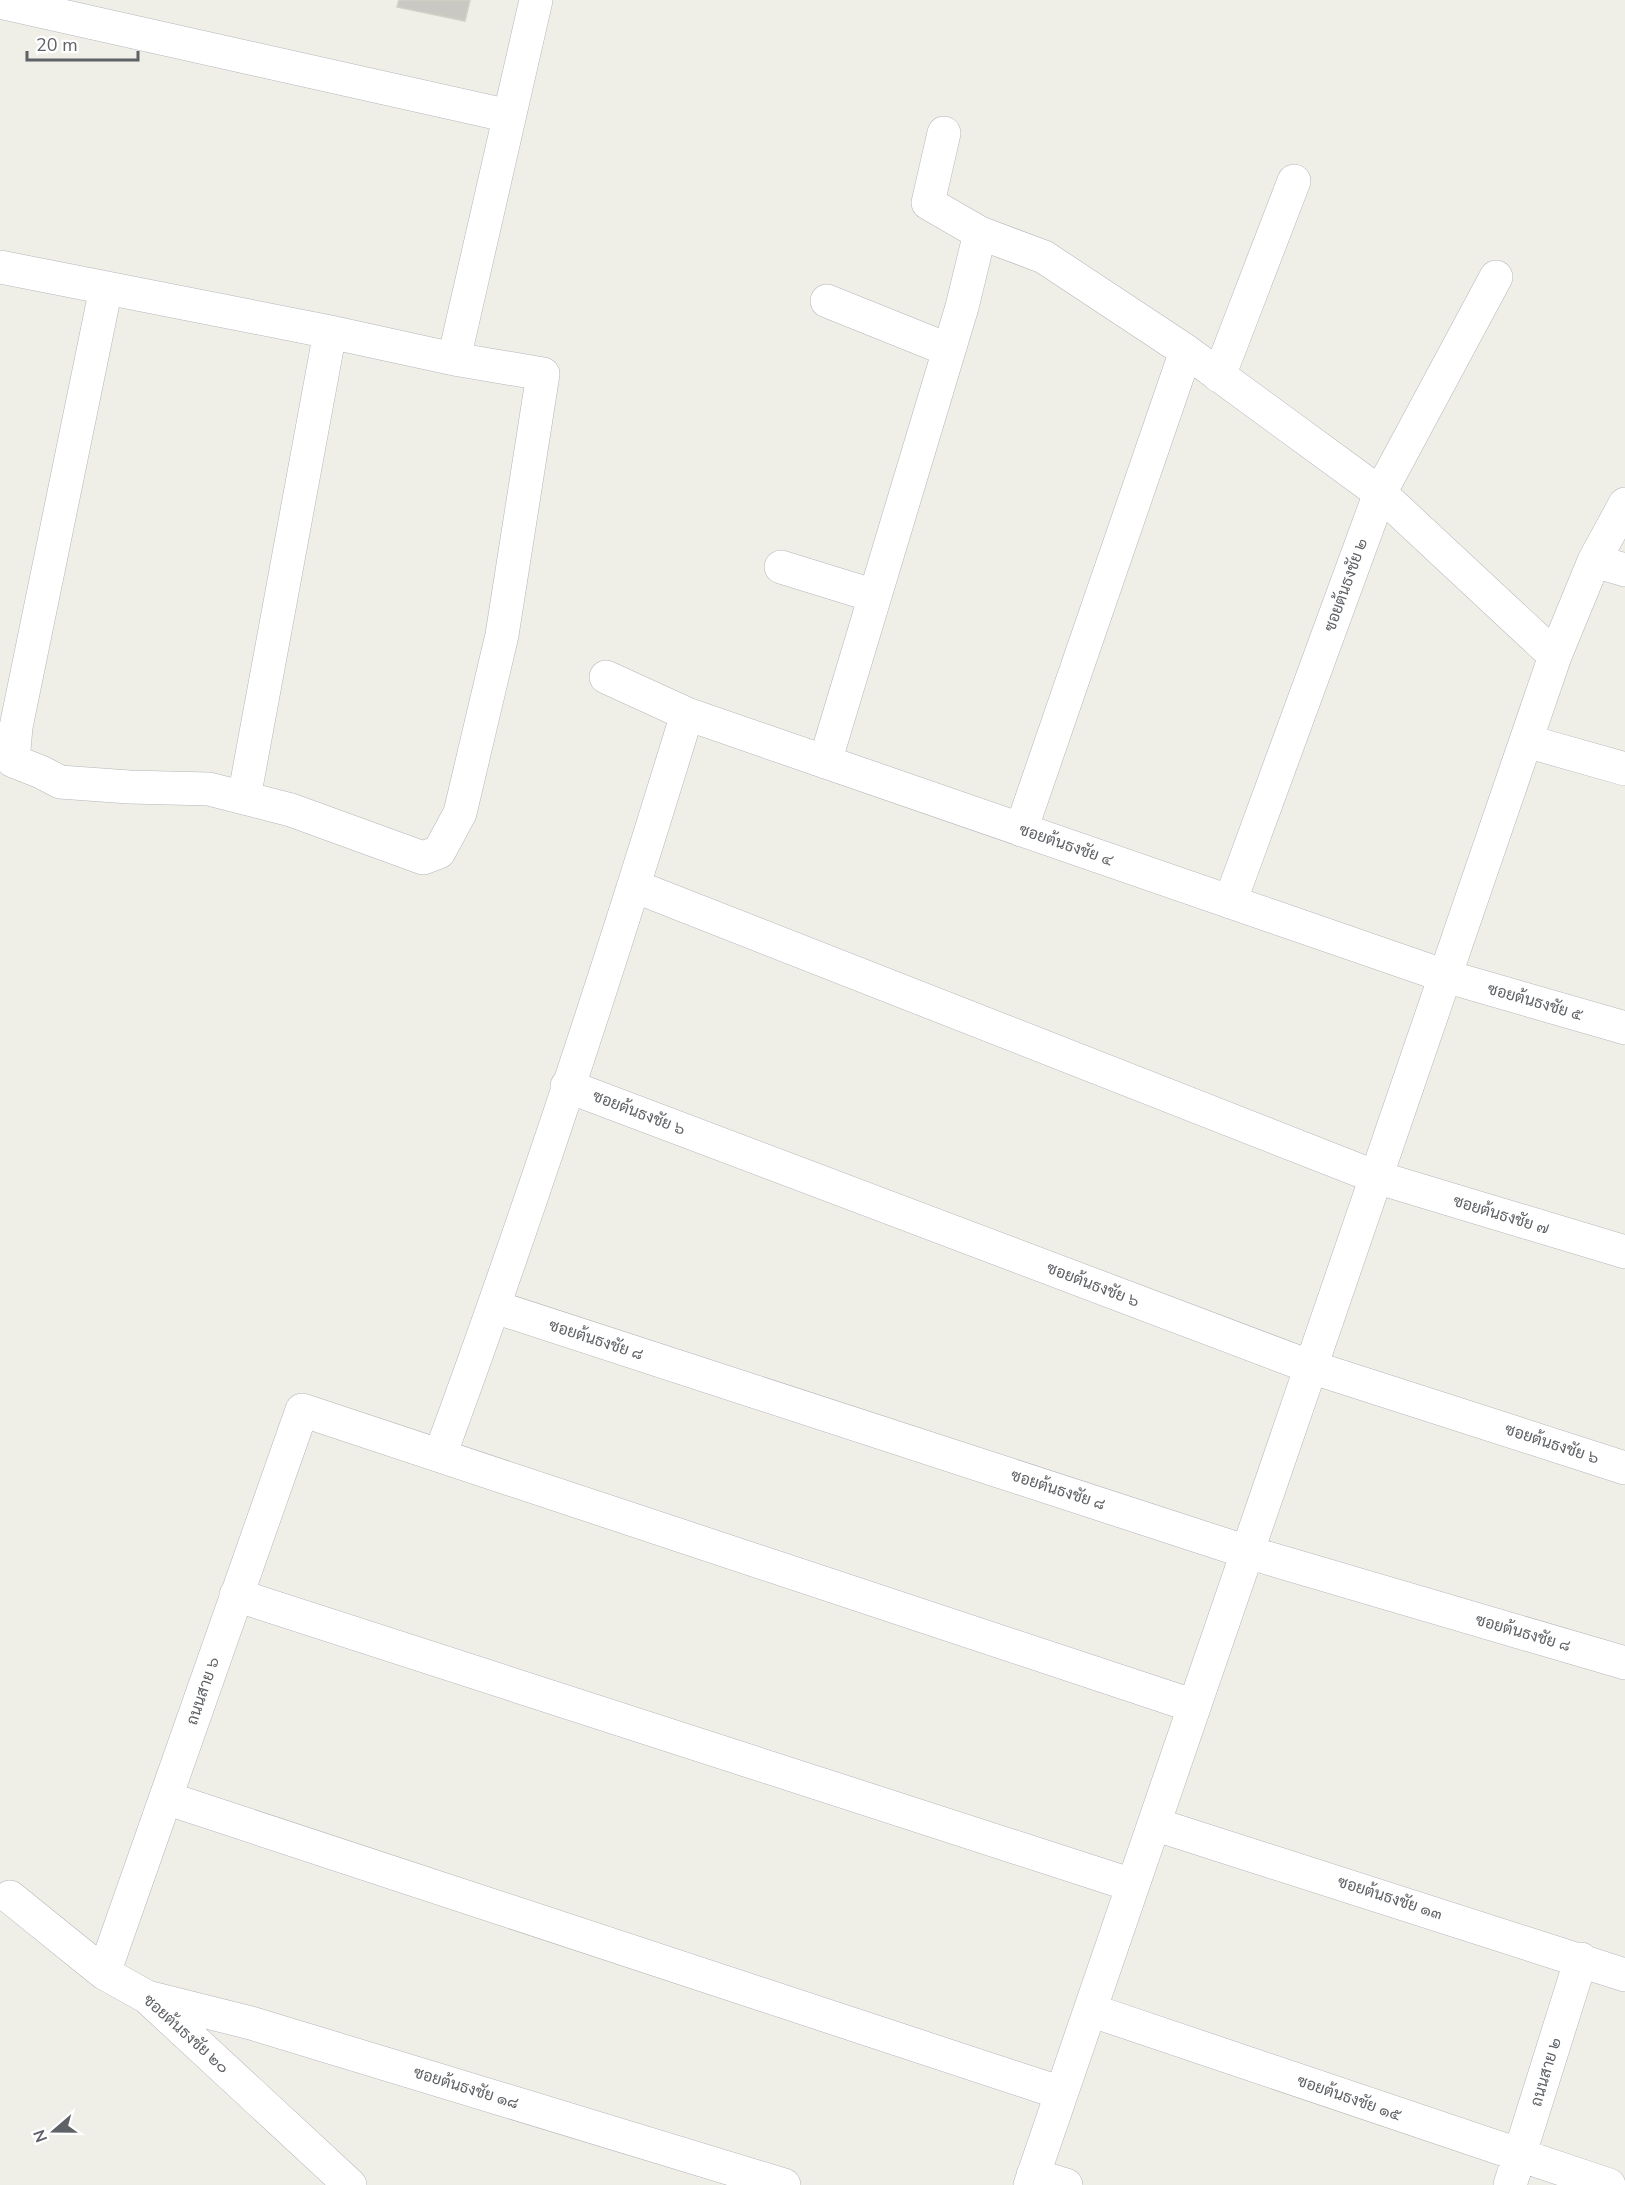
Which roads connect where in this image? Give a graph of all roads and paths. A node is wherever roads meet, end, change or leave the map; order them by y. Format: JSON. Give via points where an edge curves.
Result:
{"nodes":[{"id":1,"x":536,"y":0,"type":"edge"},
{"id":2,"x":0,"y":2,"type":"edge"},
{"id":3,"x":509,"y":116,"type":"junction"},
{"id":4,"x":944,"y":133,"type":"dead end"},
{"id":5,"x":1294,"y":182,"type":"dead end"},
{"id":6,"x":980,"y":233,"type":"junction"},
{"id":7,"x":0,"y":267,"type":"edge"},
{"id":8,"x":1496,"y":278,"type":"dead end"},
{"id":9,"x":106,"y":288,"type":"junction"},
{"id":10,"x":827,"y":301,"type":"dead end"},
{"id":11,"x":330,"y":332,"type":"junction"},
{"id":12,"x":949,"y":350,"type":"junction"},
{"id":13,"x":1186,"y":351,"type":"junction"},
{"id":14,"x":454,"y":359,"type":"junction"},
{"id":15,"x":1219,"y":376,"type":"junction"},
{"id":16,"x":1380,"y":493,"type":"junction"},
{"id":17,"x":1625,"y":504,"type":"edge"},
{"id":18,"x":1594,"y":561,"type":"junction"},
{"id":19,"x":781,"y":567,"type":"dead end"},
{"id":20,"x":1625,"y":570,"type":"edge"},
{"id":21,"x":875,"y":596,"type":"junction"},
{"id":22,"x":1555,"y":656,"type":"junction"},
{"id":23,"x":606,"y":677,"type":"dead end"},
{"id":24,"x":687,"y":714,"type":"junction"},
{"id":25,"x":1526,"y":741,"type":"junction"},
{"id":26,"x":825,"y":762,"type":"junction"},
{"id":27,"x":1625,"y":769,"type":"edge"},
{"id":28,"x":244,"y":798,"type":"junction"},
{"id":29,"x":1021,"y":830,"type":"junction"},
{"id":30,"x":634,"y":886,"type":"junction"},
{"id":31,"x":1230,"y":902,"type":"junction"},
{"id":32,"x":1445,"y":976,"type":"junction"},
{"id":33,"x":1625,"y":1028,"type":"edge"},
{"id":34,"x":567,"y":1086,"type":"junction"},
{"id":35,"x":1376,"y":1177,"type":"junction"},
{"id":36,"x":1625,"y":1252,"type":"edge"},
{"id":37,"x":495,"y":1307,"type":"junction"},
{"id":38,"x":1311,"y":1367,"type":"junction"},
{"id":39,"x":440,"y":1455,"type":"junction"},
{"id":40,"x":1625,"y":1468,"type":"edge"},
{"id":41,"x":1247,"y":1551,"type":"junction"},
{"id":42,"x":236,"y":1595,"type":"junction"},
{"id":43,"x":1625,"y":1663,"type":"edge"},
{"id":44,"x":1194,"y":1706,"type":"junction"},
{"id":45,"x":166,"y":1798,"type":"junction"},
{"id":46,"x":1154,"y":1824,"type":"junction"},
{"id":47,"x":1132,"y":1885,"type":"junction"},
{"id":48,"x":10,"y":1897,"type":"dead end"},
{"id":49,"x":1581,"y":1959,"type":"junction"},
{"id":50,"x":104,"y":1973,"type":"junction"},
{"id":51,"x":1625,"y":1975,"type":"edge"},
{"id":52,"x":147,"y":1996,"type":"junction"},
{"id":53,"x":1090,"y":2010,"type":"junction"},
{"id":54,"x":1061,"y":2093,"type":"junction"},
{"id":55,"x":1515,"y":2170,"type":"edge"},
{"id":56,"x":1031,"y":2180,"type":"edge"},
{"id":57,"x":350,"y":2185,"type":"edge"},
{"id":58,"x":784,"y":2185,"type":"edge"},
{"id":59,"x":1066,"y":2185,"type":"edge"},
{"id":60,"x":1609,"y":2185,"type":"edge"}],
"edges":[{"from":1,"to":3,"type":"street"},
{"from":2,"to":3,"type":"street"},
{"from":3,"to":14,"type":"street"},
{"from":4,"to":6,"type":"street","via":[[928,203]]},
{"from":5,"to":15,"type":"street"},
{"from":6,"to":12,"type":"street"},
{"from":6,"to":13,"type":"street","via":[[1044,257]]},
{"from":7,"to":9,"type":"street"},
{"from":8,"to":16,"type":"street","name":"ซอยต้นธงชัย ๒"},
{"from":9,"to":11,"type":"street"},
{"from":9,"to":28,"type":"street","via":[[16,727],[13,761],[60,782],[209,789]]},
{"from":10,"to":12,"type":"street"},
{"from":11,"to":14,"type":"street"},
{"from":11,"to":28,"type":"street"},
{"from":12,"to":21,"type":"street"},
{"from":13,"to":15,"type":"street"},
{"from":13,"to":29,"type":"street"},
{"from":14,"to":28,"type":"street","via":[[543,374],[502,635],[460,813],[439,852],[423,858],[291,810]]},
{"from":15,"to":16,"type":"street"},
{"from":16,"to":22,"type":"street"},
{"from":16,"to":31,"type":"street","name":"ซอยต้นธงชัย ๒"},
{"from":17,"to":18,"type":"street"},
{"from":18,"to":20,"type":"street"},
{"from":18,"to":22,"type":"street"},
{"from":19,"to":21,"type":"street"},
{"from":21,"to":26,"type":"street"},
{"from":22,"to":25,"type":"street"},
{"from":23,"to":24,"type":"street","name":"ซอยต้นธงชัย ๔"},
{"from":24,"to":26,"type":"street","name":"ซอยต้นธงชัย ๔"},
{"from":24,"to":30,"type":"street"},
{"from":25,"to":27,"type":"street"},
{"from":25,"to":32,"type":"street"},
{"from":26,"to":29,"type":"street","name":"ซอยต้นธงชัย ๔"},
{"from":29,"to":31,"type":"street","name":"ซอยต้นธงชัย ๔"},
{"from":30,"to":34,"type":"street"},
{"from":30,"to":35,"type":"street"},
{"from":31,"to":32,"type":"street","name":"ซอยต้นธงชัย ๔"},
{"from":32,"to":33,"type":"street","name":"ซอยต้นธงชัย ๕"},
{"from":32,"to":35,"type":"street"},
{"from":34,"to":37,"type":"street"},
{"from":34,"to":38,"type":"street","name":"ซอยต้นธงชัย ๖"},
{"from":35,"to":36,"type":"street","name":"ซอยต้นธงชัย ๗"},
{"from":35,"to":38,"type":"street"},
{"from":37,"to":39,"type":"street"},
{"from":37,"to":41,"type":"street","name":"ซอยต้นธงชัย ๘"},
{"from":38,"to":40,"type":"street","name":"ซอยต้นธงชัย ๖"},
{"from":38,"to":41,"type":"street"},
{"from":39,"to":42,"type":"street","name":"ถนนสาย ๖","via":[[302,1410]]},
{"from":39,"to":44,"type":"street"},
{"from":41,"to":43,"type":"street","name":"ซอยต้นธงชัย ๘"},
{"from":41,"to":44,"type":"street"},
{"from":42,"to":45,"type":"street","name":"ถนนสาย ๖"},
{"from":42,"to":47,"type":"street"},
{"from":44,"to":46,"type":"street"},
{"from":45,"to":50,"type":"street","name":"ถนนสาย ๖"},
{"from":45,"to":54,"type":"street"},
{"from":46,"to":47,"type":"street"},
{"from":46,"to":49,"type":"street","name":"ซอยต้นธงชัย ๑๓"},
{"from":47,"to":53,"type":"street"},
{"from":48,"to":50,"type":"street","name":"ซอยต้นธงชัย ๒๐"},
{"from":49,"to":51,"type":"street","name":"ซอยต้นธงชัย ๑๓"},
{"from":49,"to":55,"type":"street","name":"ถนนสาย ๒"},
{"from":50,"to":52,"type":"street","name":"ซอยต้นธงชัย ๒๐"},
{"from":52,"to":57,"type":"street","name":"ซอยต้นธงชัย ๒๐"},
{"from":52,"to":58,"type":"street","name":"ซอยต้นธงชัย ๑๘","via":[[251,2023]]},
{"from":53,"to":54,"type":"street"},
{"from":53,"to":55,"type":"street","name":"ซอยต้นธงชัย ๑๕"},
{"from":54,"to":56,"type":"street"},
{"from":55,"to":60,"type":"street","name":"ซอยต้นธงชัย ๑๕"},
{"from":56,"to":59,"type":"street"}]}
